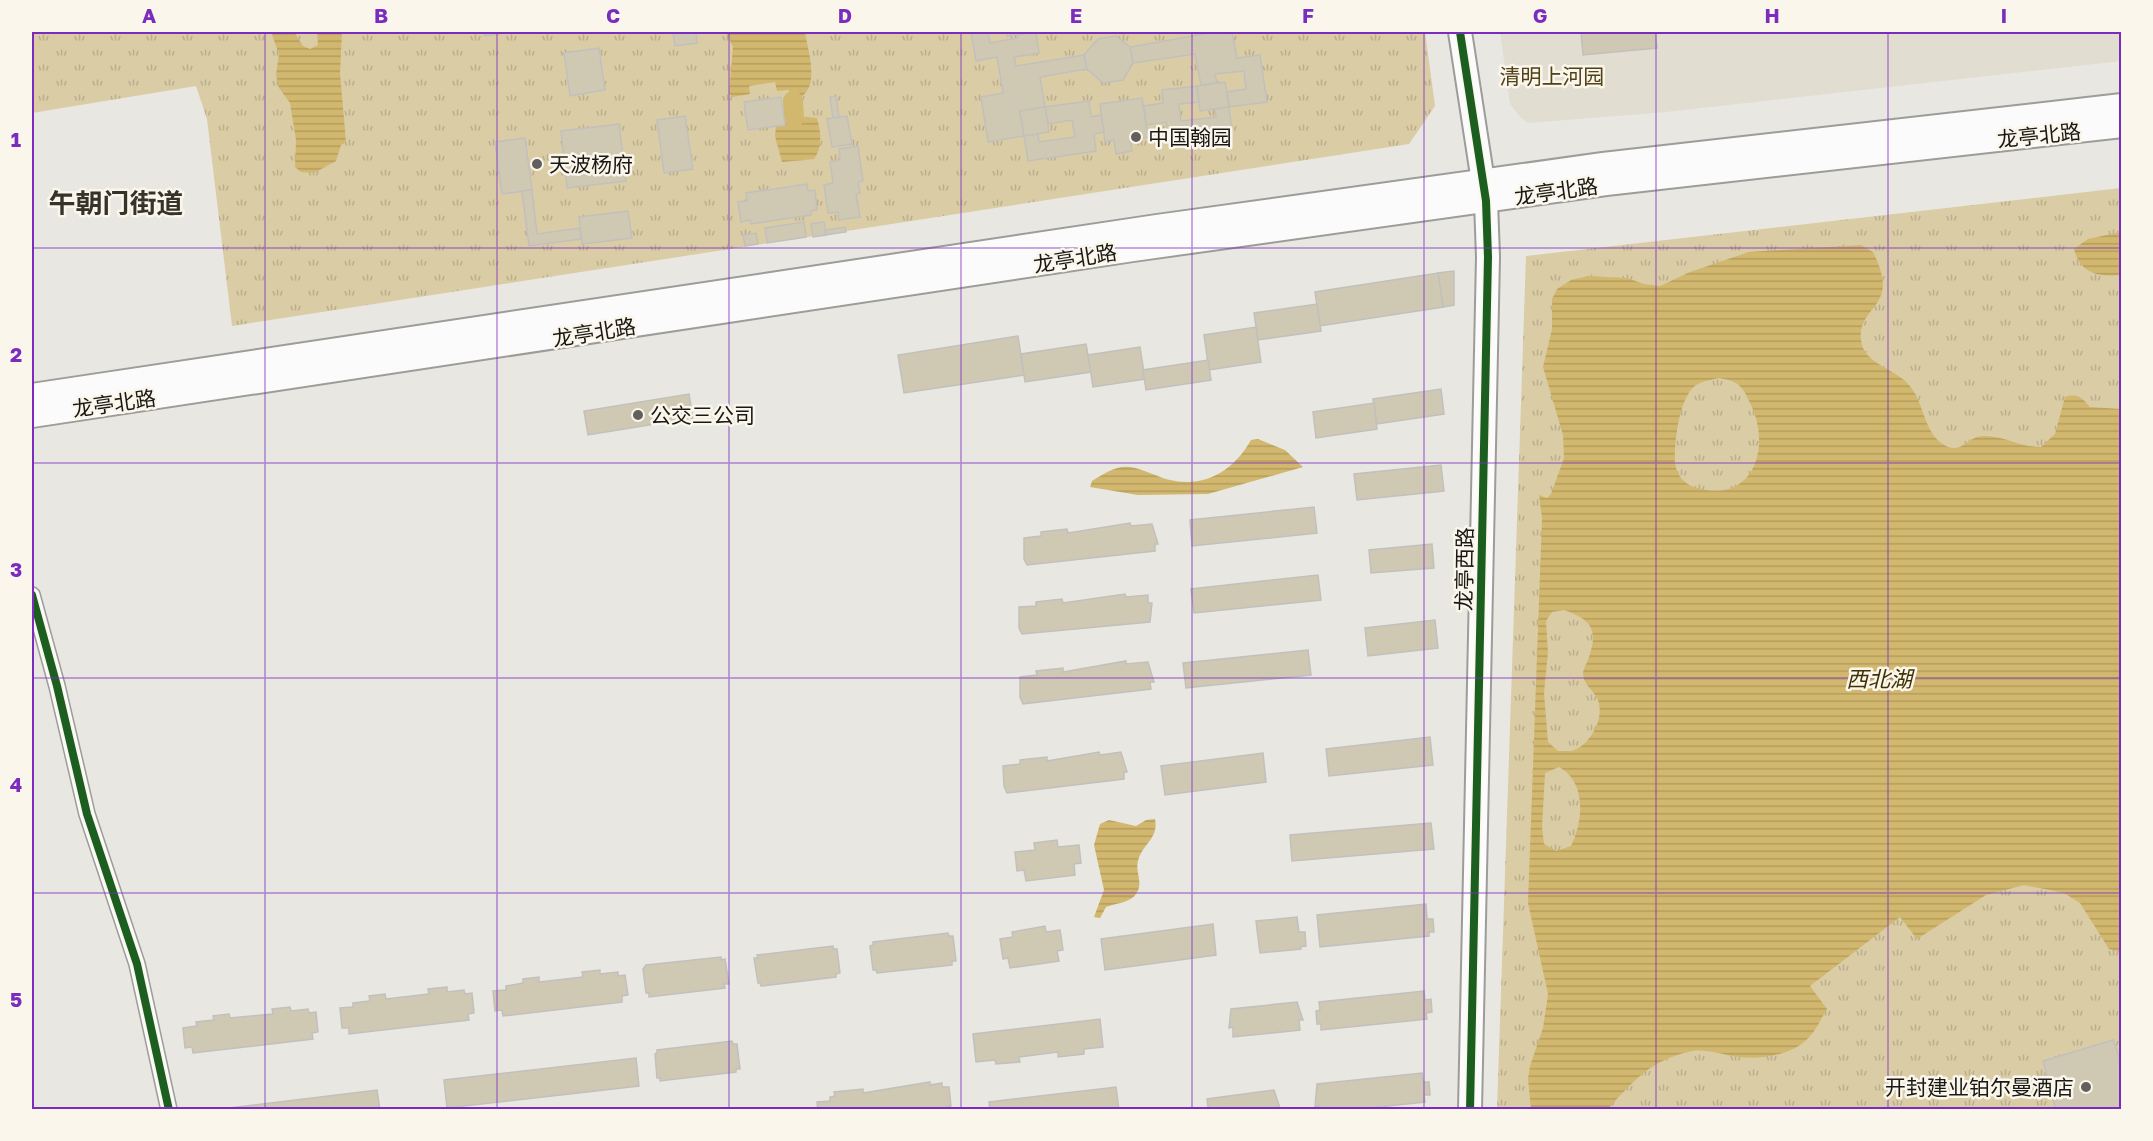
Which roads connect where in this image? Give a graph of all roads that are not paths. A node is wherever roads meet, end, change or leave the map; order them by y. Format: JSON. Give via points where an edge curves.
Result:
{"nodes":[{"id":1,"x":1460,"y":32,"type":"edge"},
{"id":2,"x":2121,"y":105,"type":"edge"},
{"id":3,"x":2121,"y":126,"type":"edge"},
{"id":4,"x":1485,"y":191,"type":"junction"},
{"id":5,"x":32,"y":395,"type":"edge"},
{"id":6,"x":32,"y":416,"type":"edge"},
{"id":7,"x":32,"y":595,"type":"edge"},
{"id":8,"x":169,"y":1110,"type":"edge"},
{"id":9,"x":1470,"y":1110,"type":"edge"}],
"edges":[{"from":1,"to":4,"type":"main road","name":"龙亭西路"},
{"from":2,"to":4,"type":"main road","name":"龙亭北路","via":[[1603,164]]},
{"from":3,"to":4,"type":"main road","name":"龙亭北路","via":[[1606,184]]},
{"from":4,"to":5,"type":"main road","name":"龙亭北路","via":[[1130,230]]},
{"from":4,"to":6,"type":"main road","name":"龙亭北路","via":[[1133,250]]},
{"from":4,"to":9,"type":"main road","name":"龙亭西路","via":[[1488,256]]},
{"from":7,"to":8,"type":"street","via":[[87,814],[137,964]]}]}
